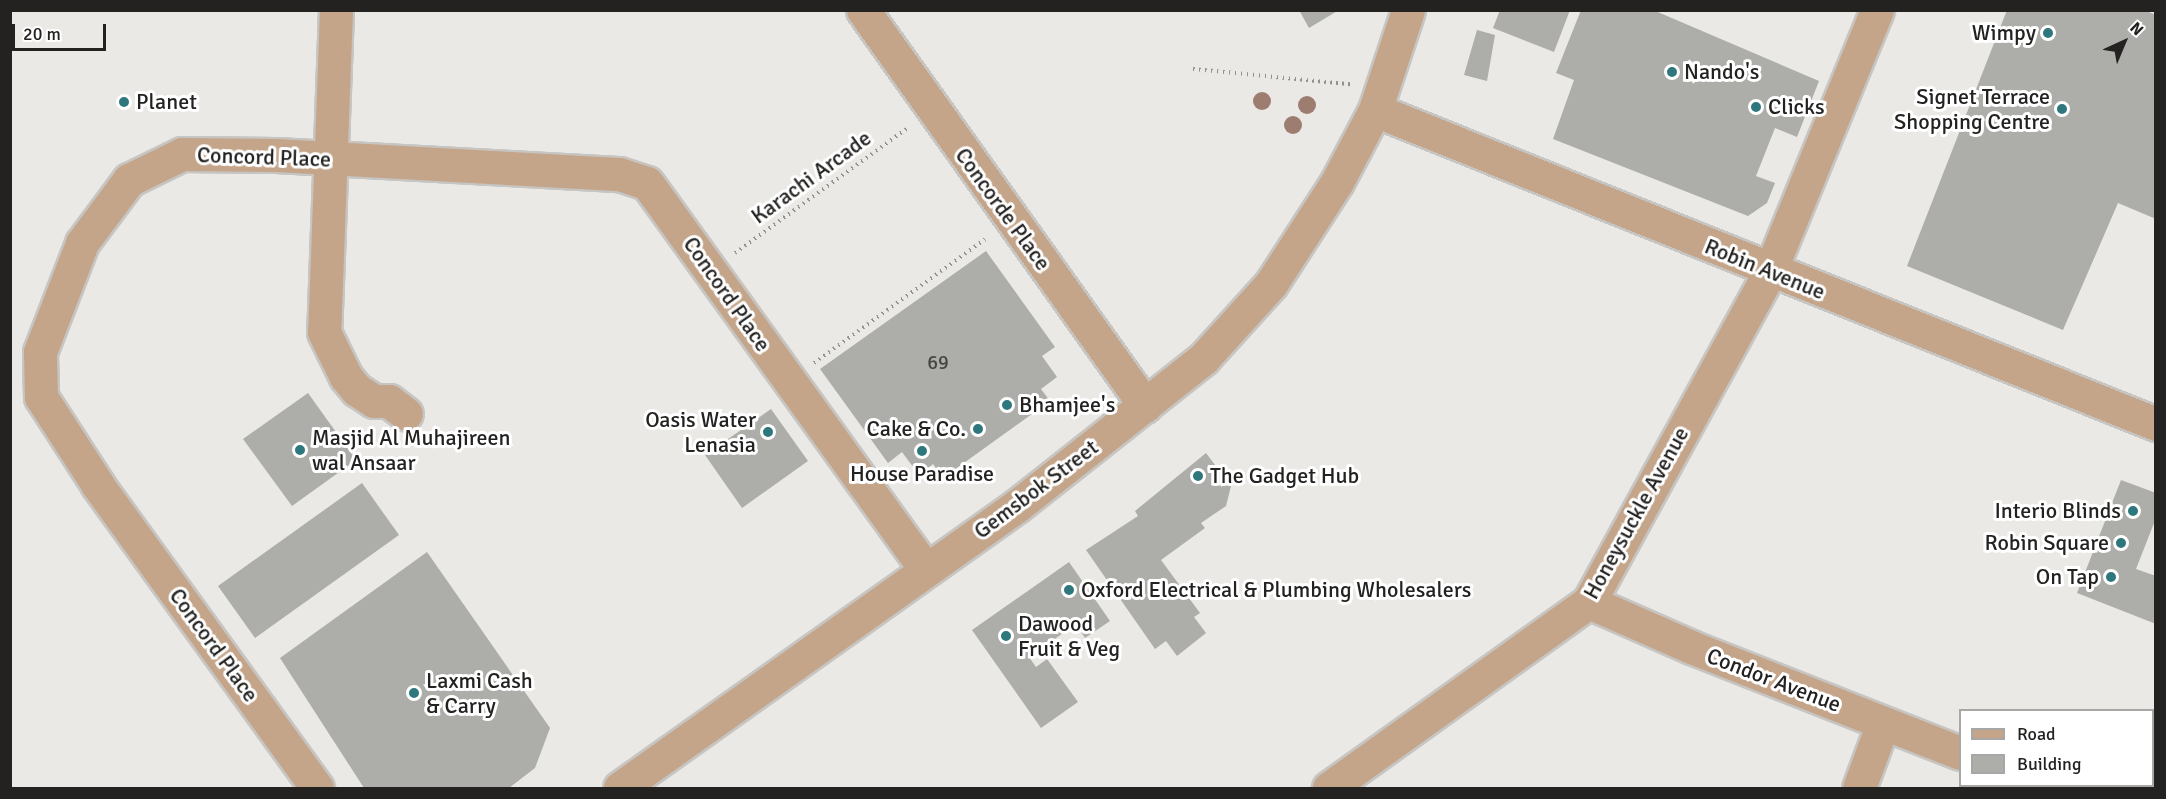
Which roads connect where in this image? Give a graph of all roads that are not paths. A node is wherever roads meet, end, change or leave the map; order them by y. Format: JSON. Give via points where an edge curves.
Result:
{"nodes":[{"id":1,"x":336,"y":10,"type":"edge"},
{"id":2,"x":863,"y":10,"type":"edge"},
{"id":3,"x":1408,"y":10,"type":"edge"},
{"id":4,"x":1877,"y":10,"type":"edge"},
{"id":5,"x":1367,"y":98,"type":"junction"},
{"id":6,"x":329,"y":158,"type":"junction"},
{"id":7,"x":1770,"y":271,"type":"junction"},
{"id":8,"x":1145,"y":406,"type":"junction"},
{"id":9,"x":406,"y":414,"type":"dead end"},
{"id":10,"x":2156,"y":424,"type":"edge"},
{"id":11,"x":925,"y":569,"type":"junction"},
{"id":12,"x":1588,"y":602,"type":"junction"},
{"id":13,"x":1883,"y":723,"type":"junction"},
{"id":14,"x":1959,"y":753,"type":"edge"},
{"id":15,"x":317,"y":789,"type":"edge"},
{"id":16,"x":620,"y":789,"type":"edge"},
{"id":17,"x":1329,"y":789,"type":"edge"},
{"id":18,"x":1858,"y":789,"type":"edge"}],
"edges":[{"from":1,"to":6,"type":"street"},
{"from":2,"to":8,"type":"street","name":"Concorde Place"},
{"from":3,"to":5,"type":"street","name":"Gemsbok Street"},
{"from":4,"to":7,"type":"street","name":"Honeysuckle Avenue"},
{"from":5,"to":7,"type":"street","name":"Robin Avenue"},
{"from":5,"to":8,"type":"street","name":"Gemsbok Street","via":[[1336,182],[1271,284],[1203,359]]},
{"from":6,"to":9,"type":"street","via":[[324,332],[345,377],[357,390],[374,400],[389,401]]},
{"from":6,"to":11,"type":"street","name":"Concord Place","via":[[619,174],[647,183]]},
{"from":6,"to":15,"type":"street","name":"Concord Place","via":[[182,154],[129,180],[82,243],[40,352],[41,398],[98,485]]},
{"from":7,"to":10,"type":"street","name":"Robin Avenue"},
{"from":7,"to":12,"type":"street","name":"Honeysuckle Avenue"},
{"from":8,"to":11,"type":"street","name":"Gemsbok Street","via":[[1018,505]]},
{"from":11,"to":16,"type":"street","name":"Gemsbok Street"},
{"from":12,"to":13,"type":"street","name":"Condor Avenue"},
{"from":12,"to":17,"type":"street","name":"Honeysuckle Avenue"},
{"from":13,"to":14,"type":"street","name":"Condor Avenue"},
{"from":13,"to":18,"type":"street"}]}
